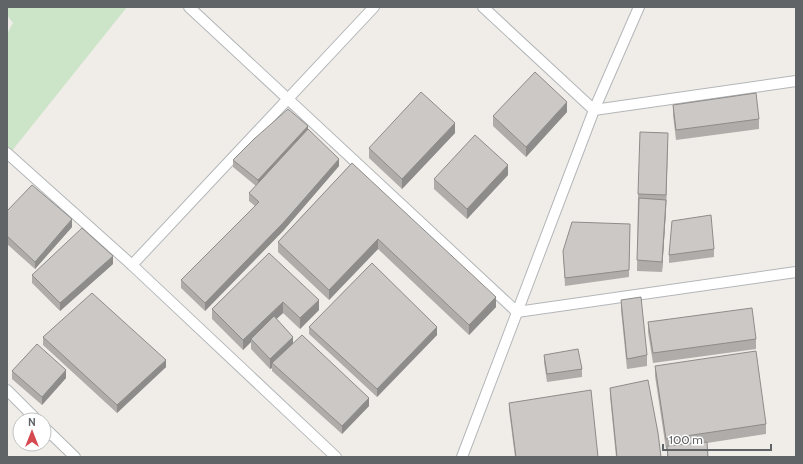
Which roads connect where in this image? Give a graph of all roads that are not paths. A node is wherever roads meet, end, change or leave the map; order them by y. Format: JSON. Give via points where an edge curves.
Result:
{"nodes":[{"id":1,"x":189,"y":7,"type":"edge"},
{"id":2,"x":374,"y":7,"type":"edge"},
{"id":3,"x":483,"y":7,"type":"edge"},
{"id":4,"x":639,"y":7,"type":"edge"},
{"id":5,"x":796,"y":81,"type":"edge"},
{"id":6,"x":288,"y":98,"type":"junction"},
{"id":7,"x":594,"y":110,"type":"junction"},
{"id":8,"x":7,"y":153,"type":"edge"},
{"id":9,"x":132,"y":265,"type":"junction"},
{"id":10,"x":796,"y":272,"type":"edge"},
{"id":11,"x":517,"y":312,"type":"junction"},
{"id":12,"x":7,"y":390,"type":"edge"},
{"id":13,"x":29,"y":412,"type":"edge"},
{"id":14,"x":52,"y":434,"type":"edge"},
{"id":15,"x":75,"y":457,"type":"edge"},
{"id":16,"x":336,"y":457,"type":"edge"},
{"id":17,"x":462,"y":457,"type":"edge"}],
"edges":[{"from":1,"to":6,"type":"street"},
{"from":2,"to":6,"type":"street"},
{"from":3,"to":7,"type":"street"},
{"from":4,"to":7,"type":"street"},
{"from":5,"to":7,"type":"street"},
{"from":6,"to":9,"type":"street"},
{"from":6,"to":11,"type":"street"},
{"from":7,"to":11,"type":"street"},
{"from":8,"to":9,"type":"street"},
{"from":9,"to":16,"type":"street"},
{"from":10,"to":11,"type":"street"},
{"from":11,"to":17,"type":"street"},
{"from":12,"to":13,"type":"street"},
{"from":14,"to":15,"type":"street"}]}
